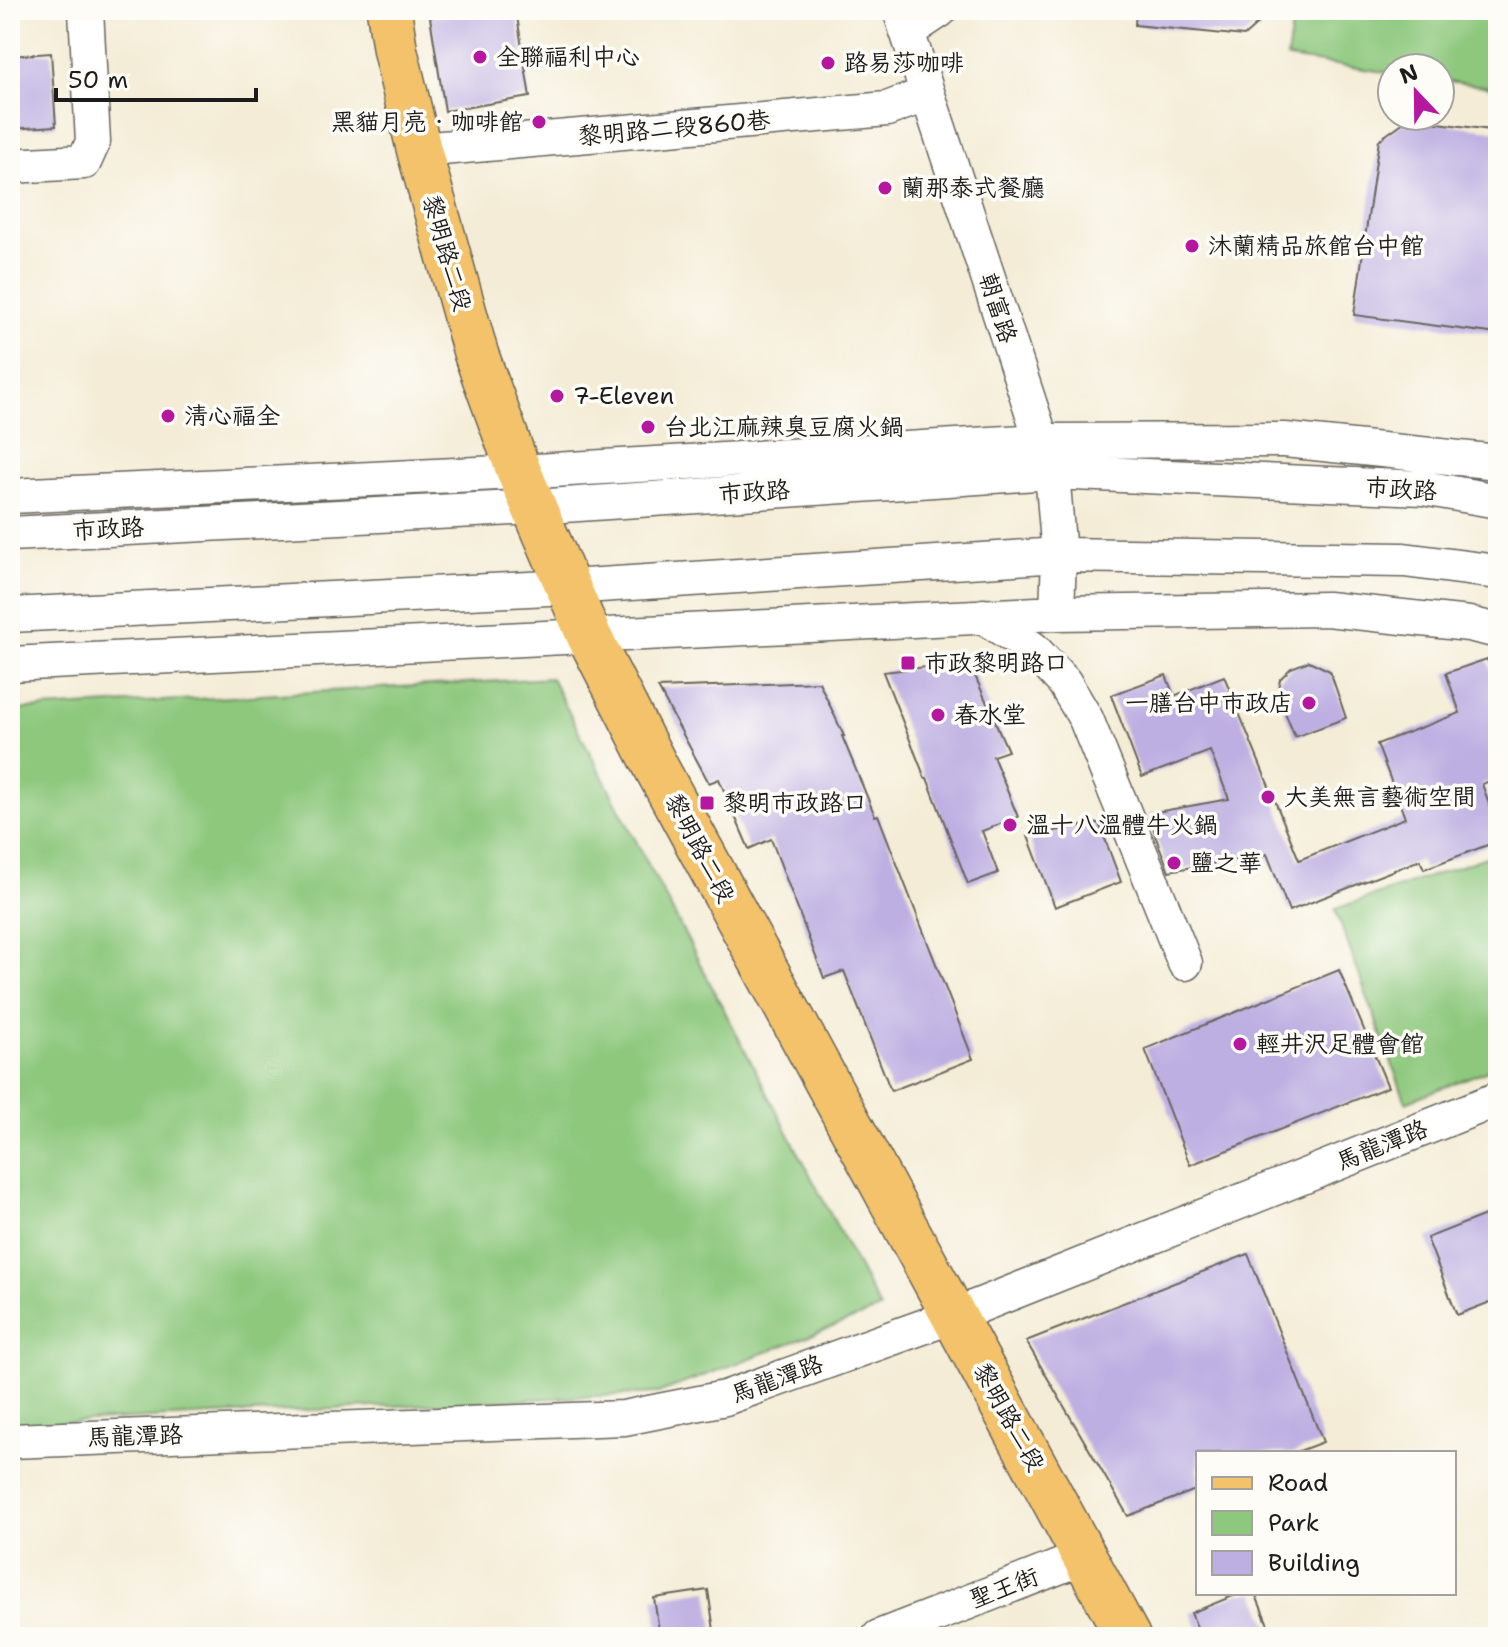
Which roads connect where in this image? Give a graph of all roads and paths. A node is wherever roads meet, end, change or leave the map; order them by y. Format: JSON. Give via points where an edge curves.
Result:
{"nodes":[{"id":1,"x":86,"y":10,"type":"edge"},
{"id":2,"x":389,"y":10,"type":"edge"},
{"id":3,"x":940,"y":10,"type":"edge"},
{"id":4,"x":904,"y":21,"type":"edge"},
{"id":5,"x":927,"y":94,"type":"junction"},
{"id":6,"x":419,"y":150,"type":"junction"},
{"id":7,"x":10,"y":166,"type":"edge"},
{"id":8,"x":1047,"y":456,"type":"junction"},
{"id":9,"x":1498,"y":462,"type":"edge"},
{"id":10,"x":527,"y":490,"type":"junction"},
{"id":11,"x":10,"y":496,"type":"edge"},
{"id":12,"x":1498,"y":501,"type":"edge"},
{"id":13,"x":10,"y":534,"type":"edge"},
{"id":14,"x":1059,"y":555,"type":"junction"},
{"id":15,"x":1498,"y":572,"type":"edge"},
{"id":16,"x":569,"y":587,"type":"junction"},
{"id":17,"x":1057,"y":613,"type":"junction"},
{"id":18,"x":10,"y":615,"type":"edge"},
{"id":19,"x":983,"y":616,"type":"junction"},
{"id":20,"x":1498,"y":631,"type":"edge"},
{"id":21,"x":589,"y":636,"type":"junction"},
{"id":22,"x":10,"y":664,"type":"edge"},
{"id":23,"x":1185,"y":963,"type":"dead end"},
{"id":24,"x":1498,"y":1099,"type":"edge"},
{"id":25,"x":953,"y":1316,"type":"junction"},
{"id":26,"x":10,"y":1441,"type":"edge"},
{"id":27,"x":1084,"y":1557,"type":"junction"},
{"id":28,"x":879,"y":1637,"type":"edge"},
{"id":29,"x":1128,"y":1637,"type":"edge"}],
"edges":[{"from":1,"to":7,"type":"street","via":[[93,142],[84,162]]},
{"from":2,"to":6,"type":"main road","name":"黎明路二段"},
{"from":3,"to":4,"type":"street"},
{"from":4,"to":5,"type":"street","name":"朝富路"},
{"from":5,"to":6,"type":"street","name":"黎明路二段860巷","via":[[887,109]]},
{"from":5,"to":8,"type":"street","name":"朝富路"},
{"from":6,"to":10,"type":"main road","name":"黎明路二段","via":[[476,354]]},
{"from":8,"to":9,"type":"street","name":"市政路","via":[[1285,440]]},
{"from":8,"to":10,"type":"street","name":"市政路"},
{"from":8,"to":12,"type":"street","name":"市政路","via":[[1423,488]]},
{"from":8,"to":14,"type":"street","name":"朝富路"},
{"from":10,"to":11,"type":"street","name":"市政路"},
{"from":10,"to":13,"type":"street","name":"市政路"},
{"from":10,"to":16,"type":"main road","name":"黎明路二段"},
{"from":14,"to":15,"type":"street","via":[[1404,560]]},
{"from":14,"to":16,"type":"street"},
{"from":14,"to":17,"type":"street","name":"朝富路"},
{"from":16,"to":18,"type":"street"},
{"from":16,"to":21,"type":"main road","name":"黎明路二段"},
{"from":17,"to":19,"type":"street"},
{"from":17,"to":20,"type":"street","via":[[1327,609]]},
{"from":19,"to":21,"type":"street"},
{"from":19,"to":23,"type":"street","via":[[1033,649],[1064,682],[1086,719]]},
{"from":21,"to":22,"type":"street"},
{"from":21,"to":25,"type":"main road","name":"黎明路二段"},
{"from":24,"to":25,"type":"street","name":"馬龍潭路"},
{"from":25,"to":26,"type":"street","name":"馬龍潭路","via":[[725,1398],[624,1418]]},
{"from":25,"to":27,"type":"main road","name":"黎明路二段"},
{"from":27,"to":28,"type":"street","name":"聖王街"},
{"from":27,"to":29,"type":"main road","name":"黎明路二段"}]}
